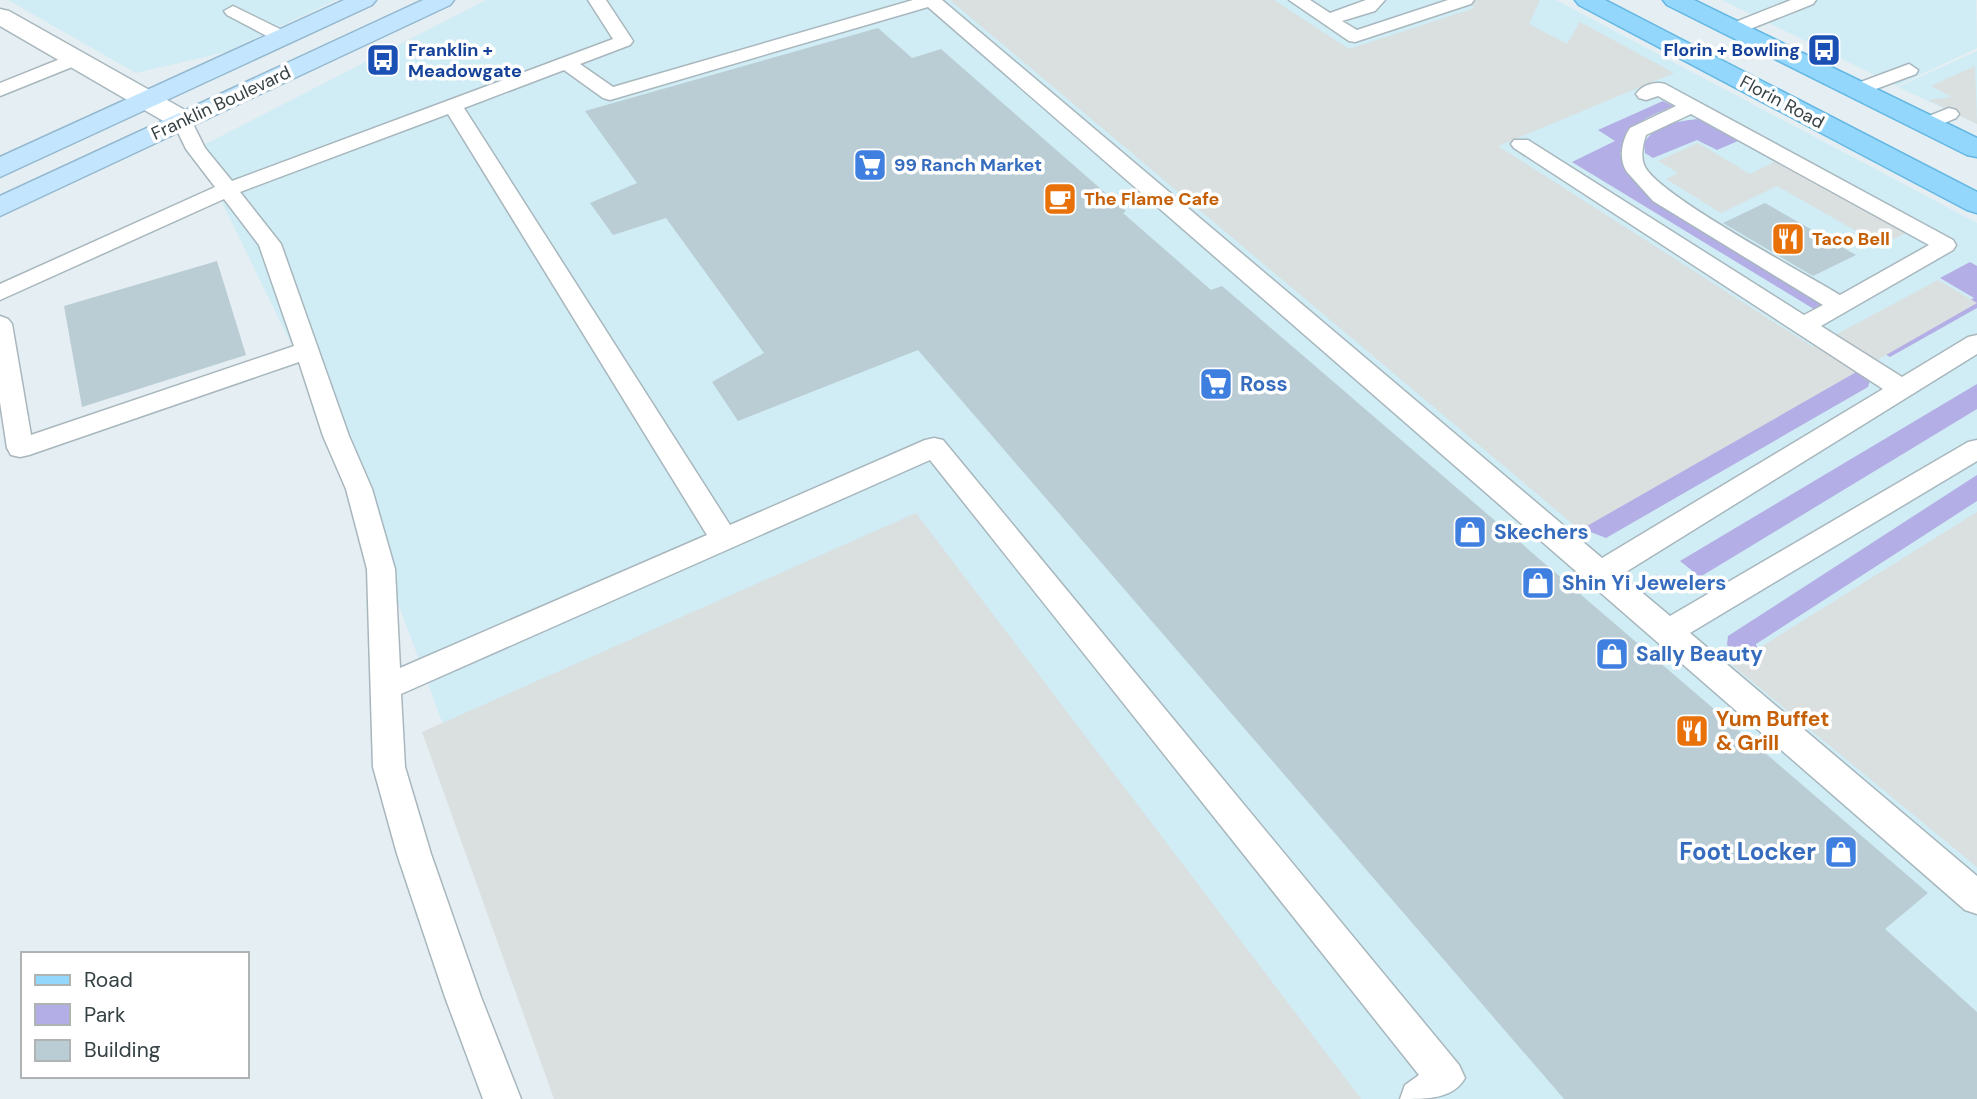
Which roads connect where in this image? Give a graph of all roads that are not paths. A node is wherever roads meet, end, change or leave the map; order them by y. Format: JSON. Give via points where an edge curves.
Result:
{"nodes":[{"id":1,"x":364,"y":0,"type":"edge"},
{"id":2,"x":442,"y":0,"type":"edge"},
{"id":3,"x":597,"y":0,"type":"edge"},
{"id":4,"x":932,"y":0,"type":"edge"},
{"id":5,"x":1298,"y":0,"type":"edge"},
{"id":6,"x":1376,"y":0,"type":"edge"},
{"id":7,"x":1465,"y":0,"type":"edge"},
{"id":8,"x":1587,"y":0,"type":"edge"},
{"id":9,"x":1675,"y":0,"type":"edge"},
{"id":10,"x":1807,"y":0,"type":"edge"},
{"id":11,"x":233,"y":11,"type":"dead end"},
{"id":12,"x":0,"y":16,"type":"edge"},
{"id":13,"x":1328,"y":19,"type":"junction"},
{"id":14,"x":1734,"y":29,"type":"junction"},
{"id":15,"x":284,"y":38,"type":"junction"},
{"id":16,"x":75,"y":59,"type":"junction"},
{"id":17,"x":565,"y":62,"type":"junction"},
{"id":18,"x":1909,"y":70,"type":"dead end"},
{"id":19,"x":0,"y":90,"type":"edge"},
{"id":20,"x":1857,"y":90,"type":"junction"},
{"id":21,"x":1646,"y":94,"type":"dead end"},
{"id":22,"x":148,"y":101,"type":"junction"},
{"id":23,"x":452,"y":105,"type":"junction"},
{"id":24,"x":1692,"y":106,"type":"junction"},
{"id":25,"x":182,"y":120,"type":"junction"},
{"id":26,"x":1521,"y":144,"type":"dead end"},
{"id":27,"x":1977,"y":149,"type":"edge"},
{"id":28,"x":0,"y":168,"type":"edge"},
{"id":29,"x":229,"y":189,"type":"junction"},
{"id":30,"x":1977,"y":204,"type":"edge"},
{"id":31,"x":0,"y":207,"type":"edge"},
{"id":32,"x":0,"y":293,"type":"edge"},
{"id":33,"x":1840,"y":305,"type":"junction"},
{"id":34,"x":0,"y":324,"type":"edge"},
{"id":35,"x":1805,"y":325,"type":"junction"},
{"id":36,"x":1977,"y":343,"type":"edge"},
{"id":37,"x":308,"y":350,"type":"junction"},
{"id":38,"x":1902,"y":388,"type":"junction"},
{"id":39,"x":1977,"y":449,"type":"edge"},
{"id":40,"x":10,"y":452,"type":"edge"},
{"id":41,"x":724,"y":539,"type":"junction"},
{"id":42,"x":1599,"y":574,"type":"junction"},
{"id":43,"x":1666,"y":633,"type":"junction"},
{"id":44,"x":387,"y":687,"type":"junction"},
{"id":45,"x":1977,"y":898,"type":"edge"},
{"id":46,"x":502,"y":1099,"type":"edge"},
{"id":47,"x":1419,"y":1099,"type":"edge"}],
"edges":[{"from":1,"to":15,"type":"main road","name":"Franklin Boulevard"},
{"from":2,"to":25,"type":"main road","name":"Franklin Boulevard"},
{"from":3,"to":17,"type":"lane","via":[[624,41]]},
{"from":4,"to":17,"type":"lane","via":[[610,94]]},
{"from":4,"to":42,"type":"lane"},
{"from":5,"to":13,"type":"lane"},
{"from":6,"to":13,"type":"lane"},
{"from":7,"to":13,"type":"lane","via":[[1356,37]]},
{"from":8,"to":30,"type":"main road","name":"Florin Road"},
{"from":9,"to":14,"type":"main road"},
{"from":10,"to":14,"type":"lane"},
{"from":11,"to":15,"type":"lane"},
{"from":12,"to":16,"type":"street"},
{"from":14,"to":20,"type":"main road"},
{"from":15,"to":22,"type":"main road","name":"Franklin Boulevard"},
{"from":16,"to":19,"type":"lane"},
{"from":16,"to":22,"type":"street"},
{"from":17,"to":23,"type":"lane"},
{"from":18,"to":20,"type":"lane"},
{"from":20,"to":27,"type":"main road","via":[[1938,119]]},
{"from":21,"to":24,"type":"lane","via":[[1658,88]]},
{"from":22,"to":25,"type":"street"},
{"from":22,"to":28,"type":"main road","name":"Franklin Boulevard"},
{"from":23,"to":29,"type":"lane"},
{"from":23,"to":41,"type":"lane"},
{"from":24,"to":33,"type":"lane","via":[[1637,132],[1632,147],[1634,168],[1661,196]]},
{"from":24,"to":33,"type":"lane","via":[[1945,245]]},
{"from":25,"to":29,"type":"lane","via":[[196,149]]},
{"from":25,"to":31,"type":"main road","name":"Franklin Boulevard"},
{"from":26,"to":35,"type":"lane"},
{"from":29,"to":32,"type":"lane"},
{"from":29,"to":37,"type":"lane","via":[[270,244]]},
{"from":33,"to":35,"type":"lane"},
{"from":34,"to":40,"type":"lane"},
{"from":35,"to":38,"type":"lane"},
{"from":36,"to":38,"type":"lane"},
{"from":37,"to":40,"type":"lane"},
{"from":37,"to":44,"type":"lane","via":[[359,489],[381,569]]},
{"from":38,"to":42,"type":"lane"},
{"from":39,"to":43,"type":"lane"},
{"from":41,"to":44,"type":"lane"},
{"from":41,"to":47,"type":"lane","via":[[934,447],[1446,1078]]},
{"from":42,"to":43,"type":"lane"},
{"from":43,"to":45,"type":"lane"},
{"from":44,"to":46,"type":"lane","via":[[390,768],[423,880]]}]}
